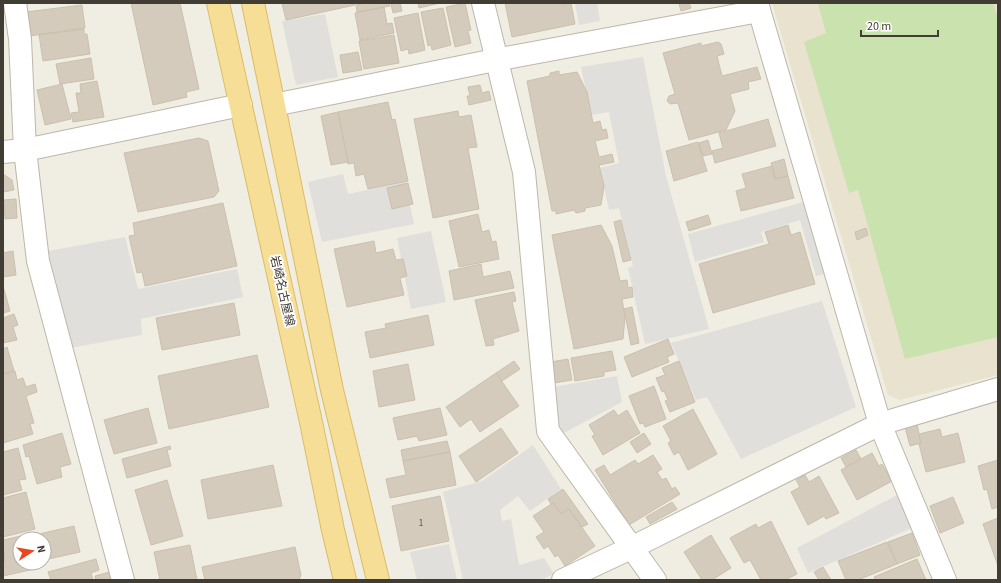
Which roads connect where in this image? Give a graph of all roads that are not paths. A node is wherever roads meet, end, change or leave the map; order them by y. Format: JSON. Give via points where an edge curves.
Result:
{"nodes":[{"id":1,"x":15,"y":3,"type":"edge"},
{"id":2,"x":218,"y":3,"type":"edge"},
{"id":3,"x":253,"y":3,"type":"edge"},
{"id":4,"x":483,"y":3,"type":"edge"},
{"id":5,"x":758,"y":7,"type":"edge"},
{"id":6,"x":495,"y":60,"type":"junction"},
{"id":7,"x":241,"y":105,"type":"junction"},
{"id":8,"x":274,"y":105,"type":"junction"},
{"id":9,"x":26,"y":150,"type":"junction"},
{"id":10,"x":3,"y":152,"type":"edge"},
{"id":11,"x":998,"y":389,"type":"edge"},
{"id":12,"x":880,"y":424,"type":"junction"},
{"id":13,"x":634,"y":547,"type":"junction"},
{"id":14,"x":123,"y":580,"type":"edge"},
{"id":15,"x":345,"y":580,"type":"edge"},
{"id":16,"x":378,"y":580,"type":"edge"},
{"id":17,"x":563,"y":580,"type":"edge"},
{"id":18,"x":655,"y":580,"type":"edge"},
{"id":19,"x":945,"y":580,"type":"edge"}],
"edges":[{"from":1,"to":9,"type":"street","via":[[20,39]]},
{"from":2,"to":7,"type":"main road","name":"岩崎名古屋線"},
{"from":3,"to":8,"type":"main road"},
{"from":4,"to":6,"type":"street"},
{"from":5,"to":6,"type":"street"},
{"from":5,"to":12,"type":"street"},
{"from":6,"to":8,"type":"street"},
{"from":6,"to":13,"type":"street","via":[[524,172],[548,431]]},
{"from":7,"to":9,"type":"street"},
{"from":7,"to":15,"type":"main road","name":"岩崎名古屋線"},
{"from":8,"to":16,"type":"main road","via":[[332,390]]},
{"from":9,"to":10,"type":"street"},
{"from":9,"to":14,"type":"street","via":[[38,261]]},
{"from":11,"to":12,"type":"street"},
{"from":12,"to":13,"type":"street"},
{"from":12,"to":19,"type":"street"},
{"from":13,"to":17,"type":"street"},
{"from":13,"to":18,"type":"street"}]}
